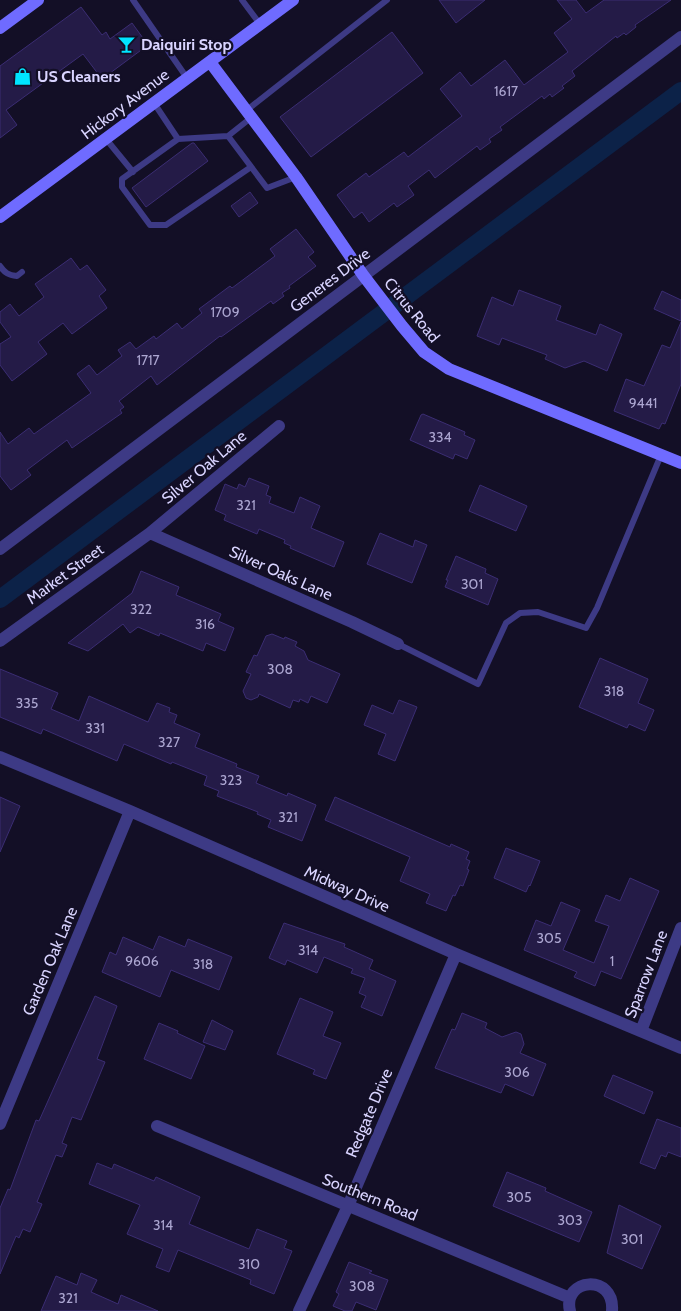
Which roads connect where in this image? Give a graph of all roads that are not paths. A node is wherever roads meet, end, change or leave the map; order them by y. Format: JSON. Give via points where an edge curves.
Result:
{"nodes":[{"id":1,"x":38,"y":0,"type":"edge"},
{"id":2,"x":133,"y":0,"type":"edge"},
{"id":3,"x":242,"y":0,"type":"edge"},
{"id":4,"x":293,"y":0,"type":"edge"},
{"id":5,"x":387,"y":0,"type":"edge"},
{"id":6,"x":260,"y":24,"type":"junction"},
{"id":7,"x":0,"y":28,"type":"edge"},
{"id":8,"x":681,"y":37,"type":"edge"},
{"id":9,"x":210,"y":62,"type":"junction"},
{"id":10,"x":188,"y":78,"type":"junction"},
{"id":11,"x":153,"y":103,"type":"junction"},
{"id":12,"x":249,"y":114,"type":"junction"},
{"id":13,"x":228,"y":136,"type":"junction"},
{"id":14,"x":106,"y":138,"type":"junction"},
{"id":15,"x":178,"y":139,"type":"junction"},
{"id":16,"x":251,"y":167,"type":"junction"},
{"id":17,"x":133,"y":172,"type":"junction"},
{"id":18,"x":296,"y":177,"type":"junction"},
{"id":19,"x":0,"y":217,"type":"edge"},
{"id":20,"x":0,"y":266,"type":"edge"},
{"id":21,"x":22,"y":272,"type":"dead end"},
{"id":22,"x":366,"y":279,"type":"junction"},
{"id":23,"x":279,"y":426,"type":"dead end"},
{"id":24,"x":662,"y":454,"type":"junction"},
{"id":25,"x":681,"y":462,"type":"edge"},
{"id":26,"x":150,"y":533,"type":"junction"},
{"id":27,"x":0,"y":549,"type":"edge"},
{"id":28,"x":0,"y":642,"type":"edge"},
{"id":29,"x":398,"y":644,"type":"joint"},
{"id":30,"x":0,"y":757,"type":"edge"},
{"id":31,"x":130,"y":811,"type":"junction"},
{"id":32,"x":681,"y":928,"type":"edge"},
{"id":33,"x":456,"y":954,"type":"junction"},
{"id":34,"x":641,"y":1031,"type":"junction"},
{"id":35,"x":681,"y":1048,"type":"edge"},
{"id":36,"x":0,"y":1124,"type":"edge"},
{"id":37,"x":157,"y":1126,"type":"dead end"},
{"id":38,"x":348,"y":1206,"type":"junction"},
{"id":39,"x":570,"y":1305,"type":"edge"},
{"id":40,"x":299,"y":1311,"type":"edge"},
{"id":41,"x":612,"y":1311,"type":"edge"}],
"edges":[{"from":1,"to":7,"type":"street"},
{"from":2,"to":10,"type":"lane"},
{"from":3,"to":6,"type":"lane"},
{"from":4,"to":6,"type":"street","name":"Hickory Avenue"},
{"from":5,"to":12,"type":"lane"},
{"from":6,"to":9,"type":"street","name":"Hickory Avenue"},
{"from":8,"to":22,"type":"street","name":"Generes Drive"},
{"from":9,"to":10,"type":"street","name":"Hickory Avenue"},
{"from":9,"to":12,"type":"street","name":"Citrus Road"},
{"from":10,"to":11,"type":"street","name":"Hickory Avenue"},
{"from":11,"to":14,"type":"street","name":"Hickory Avenue"},
{"from":11,"to":15,"type":"lane"},
{"from":12,"to":13,"type":"lane"},
{"from":12,"to":18,"type":"street","name":"Citrus Road"},
{"from":13,"to":15,"type":"lane"},
{"from":13,"to":16,"type":"lane"},
{"from":14,"to":17,"type":"lane"},
{"from":14,"to":19,"type":"street","name":"Hickory Avenue"},
{"from":15,"to":17,"type":"lane"},
{"from":16,"to":17,"type":"lane","via":[[166,225],[150,225],[122,187],[122,179]]},
{"from":16,"to":18,"type":"lane","via":[[267,188]]},
{"from":18,"to":22,"type":"street","name":"Citrus Road"},
{"from":20,"to":21,"type":"lane","via":[[10,275],[17,276]]},
{"from":22,"to":24,"type":"street","name":"Citrus Road","via":[[424,352],[449,369]]},
{"from":22,"to":27,"type":"street","name":"Generes Drive"},
{"from":23,"to":26,"type":"street","name":"Silver Oak Lane"},
{"from":24,"to":25,"type":"street","name":"Citrus Road"},
{"from":24,"to":29,"type":"lane","via":[[586,628],[538,612],[520,613],[506,623],[478,684]]},
{"from":26,"to":28,"type":"street","name":"Market Street"},
{"from":26,"to":29,"type":"street","name":"Silver Oaks Lane"},
{"from":30,"to":31,"type":"street","name":"Midway Drive"},
{"from":31,"to":33,"type":"street","name":"Midway Drive"},
{"from":31,"to":36,"type":"street","name":"Garden Oak Lane"},
{"from":32,"to":34,"type":"street","name":"Sparrow Lane"},
{"from":33,"to":34,"type":"street","name":"Midway Drive"},
{"from":33,"to":38,"type":"street","name":"Redgate Drive"},
{"from":34,"to":35,"type":"street","name":"Midway Drive"},
{"from":37,"to":38,"type":"street","name":"Southern Road"},
{"from":38,"to":39,"type":"street","name":"Southern Road"},
{"from":38,"to":40,"type":"street","name":"Redgate Drive"},
{"from":39,"to":41,"type":"street","name":"Southern Road","via":[[577,1288],[598,1285],[610,1297]]}]}
